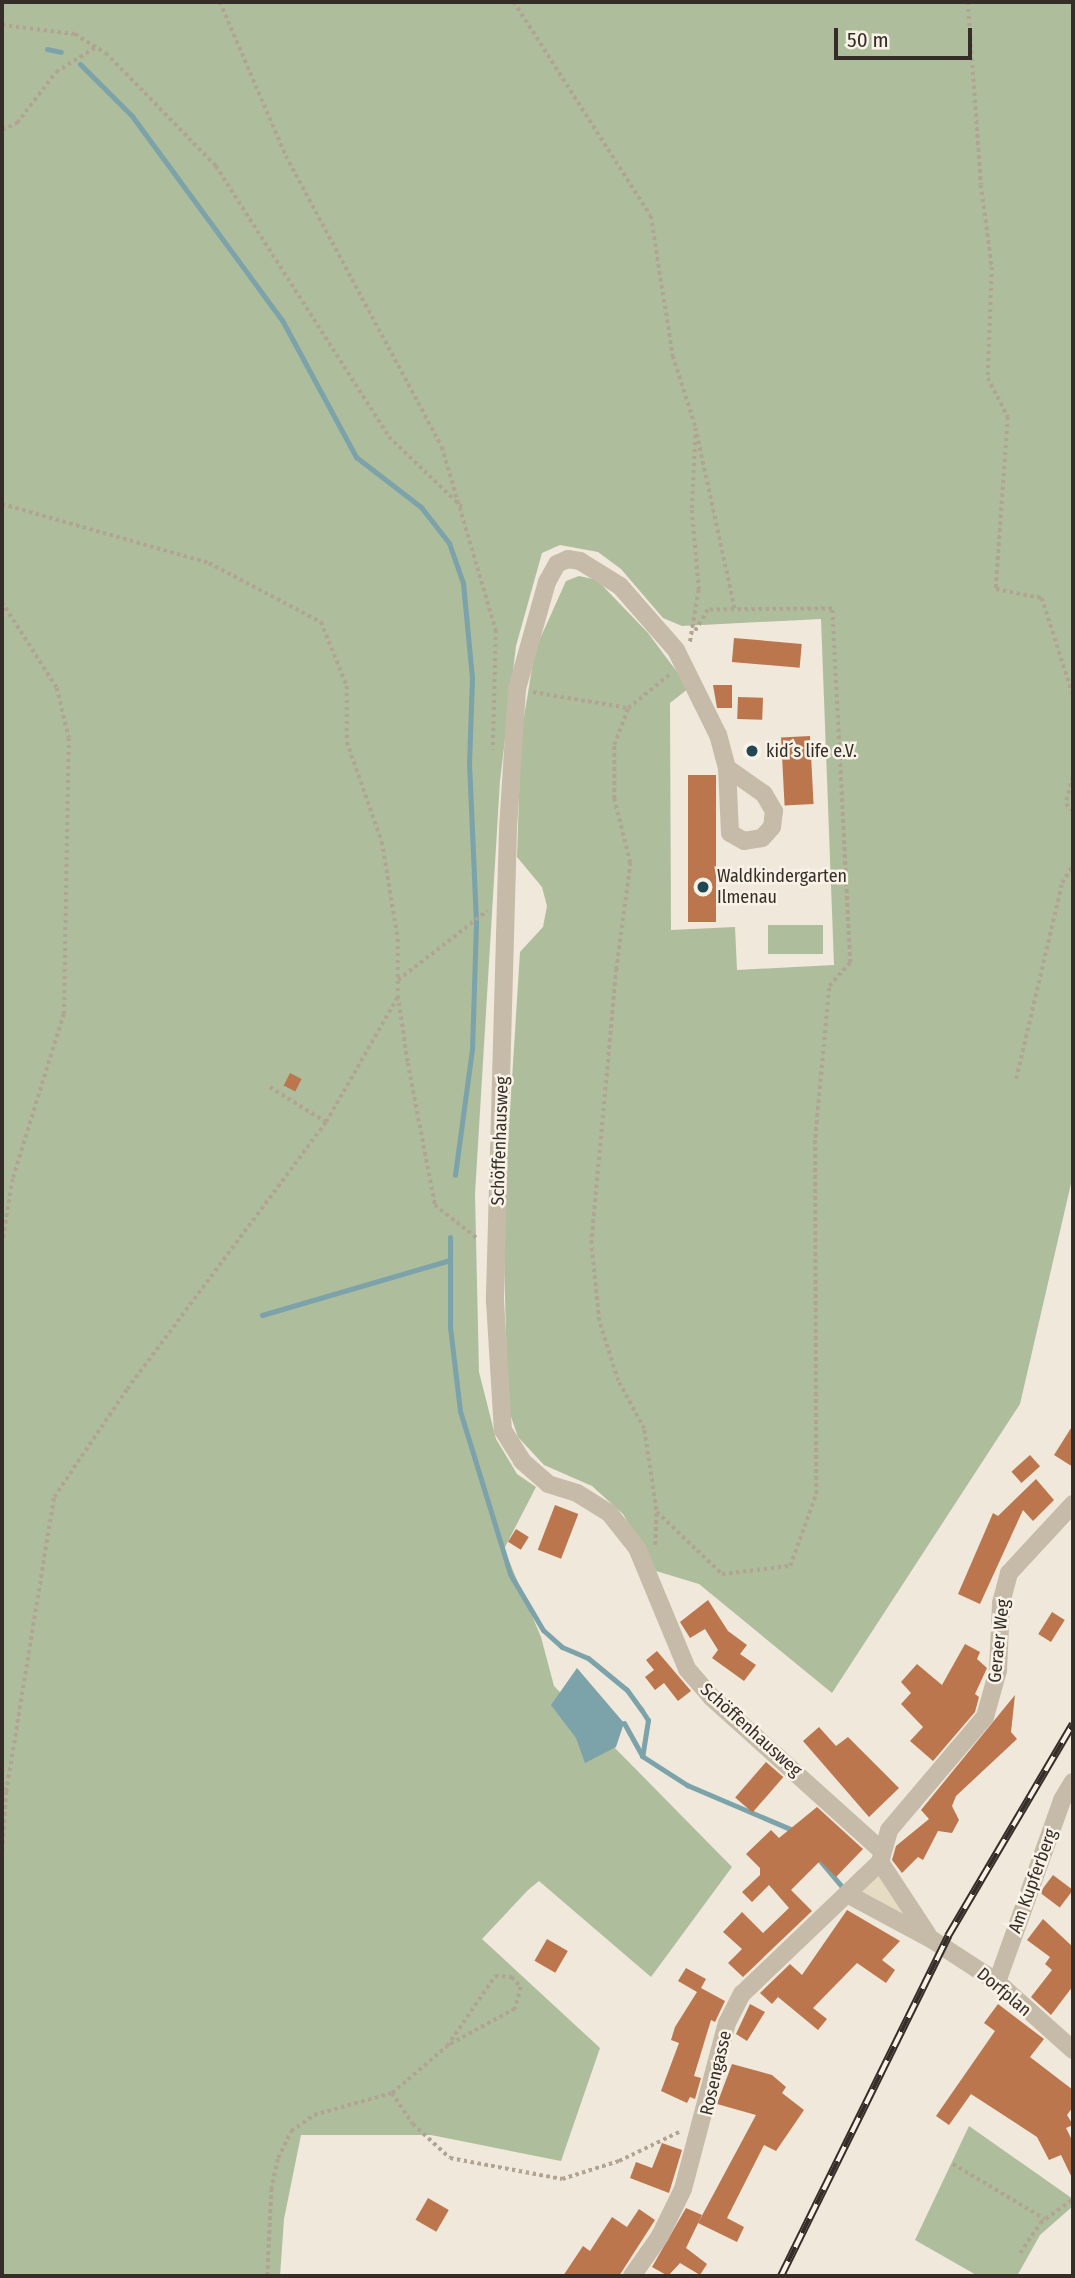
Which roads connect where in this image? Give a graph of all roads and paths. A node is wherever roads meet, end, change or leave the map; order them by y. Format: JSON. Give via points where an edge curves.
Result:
{"nodes":[{"id":1,"x":220,"y":2,"type":"edge"},
{"id":2,"x":514,"y":2,"type":"edge"},
{"id":3,"x":968,"y":2,"type":"edge"},
{"id":4,"x":2,"y":24,"type":"edge"},
{"id":5,"x":96,"y":47,"type":"junction"},
{"id":6,"x":2,"y":130,"type":"edge"},
{"id":7,"x":696,"y":428,"type":"junction"},
{"id":8,"x":2,"y":505,"type":"edge"},
{"id":9,"x":464,"y":508,"type":"junction"},
{"id":10,"x":2,"y":602,"type":"edge"},
{"id":11,"x":735,"y":610,"type":"junction"},
{"id":12,"x":693,"y":635,"type":"junction"},
{"id":13,"x":684,"y":664,"type":"junction"},
{"id":14,"x":516,"y":690,"type":"junction"},
{"id":15,"x":1073,"y":695,"type":"edge"},
{"id":16,"x":628,"y":708,"type":"junction"},
{"id":17,"x":493,"y":759,"type":"dead end"},
{"id":18,"x":727,"y":768,"type":"dead end"},
{"id":19,"x":1073,"y":777,"type":"edge"},
{"id":20,"x":1073,"y":811,"type":"edge"},
{"id":21,"x":1073,"y":865,"type":"edge"},
{"id":22,"x":507,"y":897,"type":"junction"},
{"id":23,"x":398,"y":980,"type":"junction"},
{"id":24,"x":398,"y":996,"type":"junction"},
{"id":25,"x":1016,"y":1079,"type":"dead end"},
{"id":26,"x":271,"y":1087,"type":"dead end"},
{"id":27,"x":326,"y":1122,"type":"junction"},
{"id":28,"x":2,"y":1245,"type":"edge"},
{"id":29,"x":496,"y":1254,"type":"junction"},
{"id":30,"x":1073,"y":1504,"type":"edge"},
{"id":31,"x":2,"y":1781,"type":"edge"},
{"id":32,"x":1073,"y":1782,"type":"edge"},
{"id":33,"x":6,"y":1792,"type":"junction"},
{"id":34,"x":2,"y":1851,"type":"edge"},
{"id":35,"x":880,"y":1856,"type":"junction"},
{"id":36,"x":847,"y":1898,"type":"junction"},
{"id":37,"x":931,"y":1939,"type":"junction"},
{"id":38,"x":997,"y":1982,"type":"junction"},
{"id":39,"x":447,"y":2046,"type":"junction"},
{"id":40,"x":1073,"y":2049,"type":"edge"},
{"id":41,"x":392,"y":2093,"type":"junction"},
{"id":42,"x":703,"y":2126,"type":"junction"},
{"id":43,"x":953,"y":2164,"type":"dead end"},
{"id":44,"x":1073,"y":2199,"type":"edge"},
{"id":45,"x":1045,"y":2219,"type":"junction"},
{"id":46,"x":1020,"y":2253,"type":"dead end"},
{"id":47,"x":267,"y":2276,"type":"edge"},
{"id":48,"x":632,"y":2276,"type":"edge"}],
"edges":[{"from":1,"to":9,"type":"path","via":[[286,156],[417,393]]},
{"from":2,"to":7,"type":"path","via":[[652,216],[673,356]]},
{"from":3,"to":15,"type":"path","via":[[981,185],[992,267],[988,378],[1008,417],[996,589],[1042,598]]},
{"from":4,"to":5,"type":"path","via":[[75,34]]},
{"from":5,"to":6,"type":"path","via":[[56,72],[17,123]]},
{"from":5,"to":9,"type":"path","via":[[216,166],[390,437]]},
{"from":7,"to":11,"type":"path"},
{"from":7,"to":12,"type":"path","via":[[692,510],[699,590]]},
{"from":8,"to":23,"type":"path","via":[[208,564],[321,622],[346,686],[347,741],[382,842],[398,939]]},
{"from":9,"to":17,"type":"path","via":[[496,630]]},
{"from":10,"to":28,"type":"path","via":[[57,688],[69,738],[64,1014],[13,1179]]},
{"from":11,"to":12,"type":"path","via":[[708,610]]},
{"from":11,"to":16,"type":"path","via":[[832,609],[850,963],[829,986],[815,1138],[816,1494],[790,1566],[722,1574],[656,1510],[645,1429],[618,1381],[598,1321],[591,1244],[630,863],[614,799],[614,745]]},
{"from":12,"to":13,"type":"path"},
{"from":13,"to":14,"type":"street","name":"Schöffenhausweg","via":[[662,631],[620,586],[568,559],[557,565],[547,582]]},
{"from":13,"to":16,"type":"path"},
{"from":13,"to":18,"type":"street","name":"Schöffenhausweg","via":[[718,735]]},
{"from":14,"to":16,"type":"path"},
{"from":14,"to":22,"type":"street","name":"Schöffenhausweg"},
{"from":19,"to":20,"type":"path","via":[[1066,804]]},
{"from":21,"to":25,"type":"path","via":[[1062,883]]},
{"from":22,"to":23,"type":"path"},
{"from":22,"to":29,"type":"street","name":"Schöffenhausweg"},
{"from":23,"to":24,"type":"path"},
{"from":24,"to":27,"type":"path"},
{"from":24,"to":29,"type":"path","via":[[435,1205]]},
{"from":26,"to":27,"type":"path"},
{"from":27,"to":33,"type":"path","via":[[143,1368],[54,1497]]},
{"from":29,"to":35,"type":"street","name":"Schöffenhausweg","via":[[503,1430],[522,1461],[548,1484],[577,1493],[610,1514],[637,1548],[687,1670]]},
{"from":30,"to":35,"type":"street","name":"Geraer Weg","via":[[1009,1573],[1001,1603],[998,1670],[985,1717],[889,1830]]},
{"from":31,"to":33,"type":"path"},
{"from":32,"to":38,"type":"street","name":"Am Kupferberg","via":[[1062,1800]]},
{"from":33,"to":34,"type":"path"},
{"from":35,"to":36,"type":"street"},
{"from":35,"to":37,"type":"street","name":"Dorfplan"},
{"from":36,"to":37,"type":"street","name":"Dorfplan"},
{"from":36,"to":42,"type":"street","name":"Rosengasse","via":[[742,1994],[727,2023]]},
{"from":37,"to":38,"type":"street","name":"Dorfplan"},
{"from":38,"to":40,"type":"street","name":"Dorfplan"},
{"from":39,"to":39,"type":"path","via":[[515,2009],[521,1987],[512,1977],[495,1976]]},
{"from":39,"to":41,"type":"path"},
{"from":41,"to":42,"type":"path","via":[[413,2124],[450,2158],[562,2179],[619,2161],[667,2135]]},
{"from":41,"to":47,"type":"path","via":[[314,2115],[291,2131],[278,2158],[271,2190]]},
{"from":42,"to":48,"type":"street","name":"Rosengasse","via":[[668,2222]]},
{"from":43,"to":45,"type":"path"},
{"from":44,"to":45,"type":"path"},
{"from":45,"to":46,"type":"path"}]}
